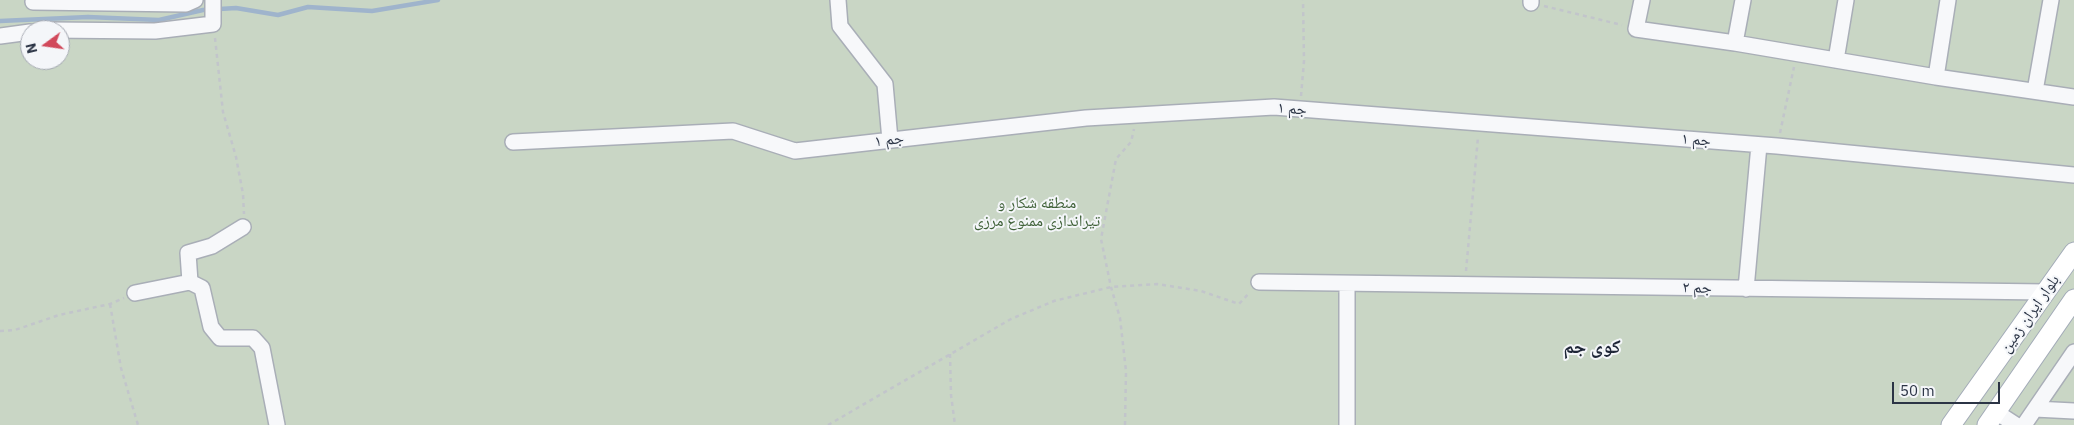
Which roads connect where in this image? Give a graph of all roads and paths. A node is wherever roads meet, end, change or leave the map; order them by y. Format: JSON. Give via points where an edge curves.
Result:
{"nodes":[{"id":1,"x":195,"y":0,"type":"edge"},
{"id":2,"x":213,"y":0,"type":"edge"},
{"id":3,"x":838,"y":0,"type":"edge"},
{"id":4,"x":1303,"y":0,"type":"edge"},
{"id":5,"x":1642,"y":0,"type":"edge"},
{"id":6,"x":1743,"y":0,"type":"edge"},
{"id":7,"x":1846,"y":0,"type":"edge"},
{"id":8,"x":1948,"y":0,"type":"edge"},
{"id":9,"x":2050,"y":0,"type":"edge"},
{"id":10,"x":1531,"y":1,"type":"edge"},
{"id":11,"x":33,"y":2,"type":"dead end"},
{"id":12,"x":213,"y":20,"type":"junction"},
{"id":13,"x":1636,"y":29,"type":"junction"},
{"id":14,"x":70,"y":30,"type":"edge"},
{"id":15,"x":20,"y":33,"type":"edge"},
{"id":16,"x":0,"y":36,"type":"edge"},
{"id":17,"x":1735,"y":43,"type":"junction"},
{"id":18,"x":1796,"y":53,"type":"junction"},
{"id":19,"x":1836,"y":60,"type":"junction"},
{"id":20,"x":1936,"y":77,"type":"junction"},
{"id":21,"x":2035,"y":91,"type":"junction"},
{"id":22,"x":2074,"y":97,"type":"edge"},
{"id":23,"x":1299,"y":109,"type":"junction"},
{"id":24,"x":1138,"y":115,"type":"junction"},
{"id":25,"x":1479,"y":123,"type":"junction"},
{"id":26,"x":890,"y":140,"type":"junction"},
{"id":27,"x":512,"y":142,"type":"dead end"},
{"id":28,"x":1759,"y":145,"type":"junction"},
{"id":29,"x":1777,"y":146,"type":"junction"},
{"id":30,"x":2074,"y":175,"type":"edge"},
{"id":31,"x":243,"y":227,"type":"joint"},
{"id":32,"x":2074,"y":252,"type":"edge"},
{"id":33,"x":190,"y":282,"type":"junction"},
{"id":34,"x":1259,"y":282,"type":"joint"},
{"id":35,"x":1347,"y":284,"type":"junction"},
{"id":36,"x":1465,"y":285,"type":"junction"},
{"id":37,"x":1111,"y":287,"type":"junction"},
{"id":38,"x":1746,"y":289,"type":"junction"},
{"id":39,"x":2046,"y":292,"type":"junction"},
{"id":40,"x":135,"y":293,"type":"joint"},
{"id":41,"x":2074,"y":298,"type":"edge"},
{"id":42,"x":110,"y":304,"type":"junction"},
{"id":43,"x":0,"y":331,"type":"edge"},
{"id":44,"x":2074,"y":352,"type":"edge"},
{"id":45,"x":950,"y":353,"type":"junction"},
{"id":46,"x":2035,"y":409,"type":"junction"},
{"id":47,"x":2074,"y":412,"type":"edge"},
{"id":48,"x":1991,"y":418,"type":"edge"},
{"id":49,"x":138,"y":425,"type":"edge"},
{"id":50,"x":277,"y":425,"type":"edge"},
{"id":51,"x":828,"y":425,"type":"edge"},
{"id":52,"x":955,"y":425,"type":"edge"},
{"id":53,"x":1125,"y":425,"type":"edge"},
{"id":54,"x":1347,"y":425,"type":"edge"},
{"id":55,"x":1951,"y":425,"type":"edge"},
{"id":56,"x":2016,"y":425,"type":"edge"},
{"id":57,"x":2024,"y":425,"type":"edge"}],
"edges":[{"from":1,"to":11,"type":"street","via":[[186,4]]},
{"from":2,"to":12,"type":"street"},
{"from":3,"to":26,"type":"street","via":[[840,26],[885,84]]},
{"from":4,"to":23,"type":"path","via":[[1304,61]]},
{"from":5,"to":13,"type":"street"},
{"from":6,"to":17,"type":"street"},
{"from":7,"to":19,"type":"street"},
{"from":8,"to":20,"type":"street"},
{"from":9,"to":21,"type":"street"},
{"from":10,"to":13,"type":"path"},
{"from":12,"to":14,"type":"street","via":[[155,30]]},
{"from":12,"to":31,"type":"path","via":[[223,112],[243,194]]},
{"from":13,"to":17,"type":"street"},
{"from":15,"to":16,"type":"street"},
{"from":17,"to":18,"type":"street"},
{"from":18,"to":19,"type":"street"},
{"from":18,"to":29,"type":"path"},
{"from":19,"to":20,"type":"street"},
{"from":20,"to":21,"type":"street"},
{"from":21,"to":22,"type":"street"},
{"from":23,"to":24,"type":"street","name":"جم ۱","via":[[1274,107]]},
{"from":23,"to":25,"type":"street","name":"جم ۱"},
{"from":24,"to":26,"type":"street","name":"جم ۱"},
{"from":24,"to":37,"type":"path","via":[[1131,142],[1116,159],[1102,238]]},
{"from":25,"to":28,"type":"street","name":"جم ۱"},
{"from":25,"to":36,"type":"path"},
{"from":26,"to":27,"type":"street","name":"جم ۱","via":[[795,151],[733,131]]},
{"from":28,"to":29,"type":"street","name":"جم ۱"},
{"from":28,"to":38,"type":"street"},
{"from":29,"to":30,"type":"street","name":"جم ۱"},
{"from":31,"to":33,"type":"street","via":[[212,246],[188,253]]},
{"from":32,"to":39,"type":"main road","name":"بلوار ایران زمین"},
{"from":33,"to":40,"type":"street"},
{"from":33,"to":50,"type":"street","via":[[202,288],[211,327],[220,338],[253,338],[262,348]]},
{"from":34,"to":35,"type":"street","name":"جم ۲"},
{"from":34,"to":37,"type":"path","via":[[1239,304],[1201,291],[1158,284]]},
{"from":35,"to":36,"type":"street","name":"جم ۲"},
{"from":35,"to":54,"type":"street"},
{"from":36,"to":38,"type":"street","name":"جم ۲"},
{"from":37,"to":45,"type":"path","via":[[1045,305],[1011,319]]},
{"from":37,"to":53,"type":"path","via":[[1120,318],[1126,371]]},
{"from":38,"to":39,"type":"street","name":"جم ۲"},
{"from":39,"to":55,"type":"main road","name":"بلوار ایران زمین"},
{"from":40,"to":42,"type":"path"},
{"from":41,"to":48,"type":"main road","name":"بلوار ایران زمین"},
{"from":42,"to":43,"type":"path","via":[[59,314],[15,330]]},
{"from":42,"to":49,"type":"path","via":[[121,368]]},
{"from":44,"to":46,"type":"street"},
{"from":45,"to":51,"type":"path"},
{"from":45,"to":52,"type":"path"},
{"from":46,"to":47,"type":"street"},
{"from":46,"to":57,"type":"street"},
{"from":48,"to":56,"type":"street"}]}
